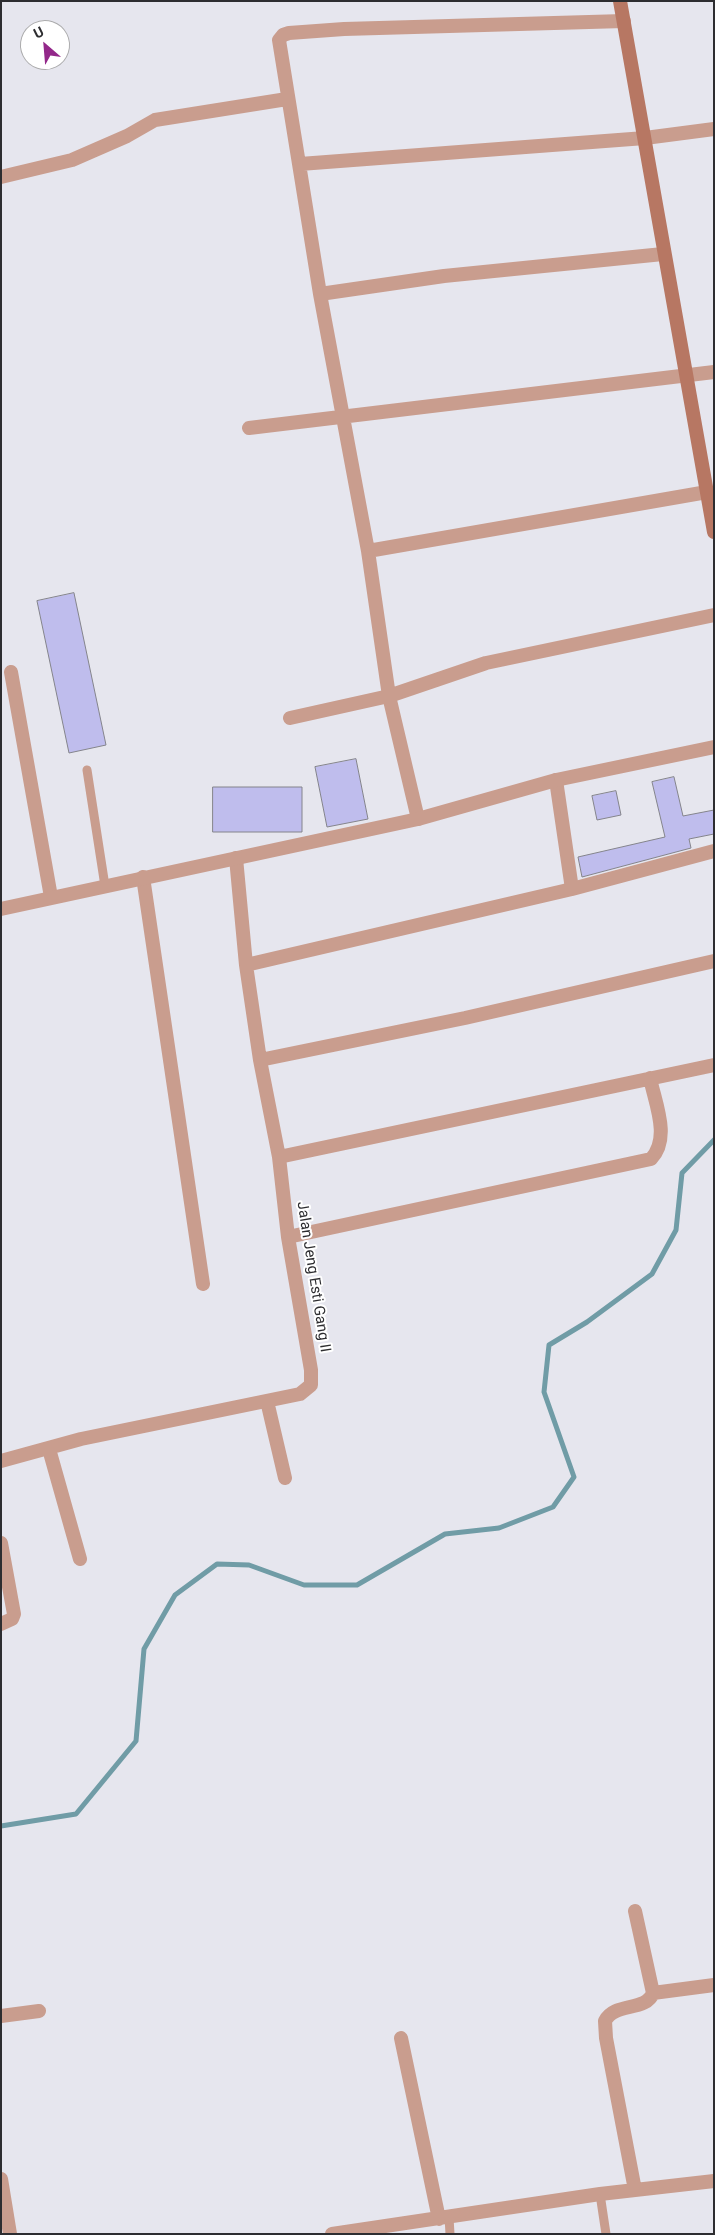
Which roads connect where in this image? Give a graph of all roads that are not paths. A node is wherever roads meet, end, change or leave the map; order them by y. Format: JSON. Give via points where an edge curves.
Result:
{"nodes":[{"id":1,"x":620,"y":1,"type":"edge"},
{"id":2,"x":624,"y":21,"type":"junction"},
{"id":3,"x":287,"y":99,"type":"junction"},
{"id":4,"x":714,"y":130,"type":"edge"},
{"id":5,"x":645,"y":138,"type":"junction"},
{"id":6,"x":300,"y":164,"type":"junction"},
{"id":7,"x":1,"y":177,"type":"edge"},
{"id":8,"x":663,"y":254,"type":"junction"},
{"id":9,"x":320,"y":294,"type":"junction"},
{"id":10,"x":714,"y":372,"type":"edge"},
{"id":11,"x":686,"y":377,"type":"junction"},
{"id":12,"x":343,"y":417,"type":"junction"},
{"id":13,"x":249,"y":428,"type":"dead end"},
{"id":14,"x":707,"y":492,"type":"junction"},
{"id":15,"x":714,"y":532,"type":"edge"},
{"id":16,"x":368,"y":551,"type":"junction"},
{"id":17,"x":714,"y":614,"type":"edge"},
{"id":18,"x":11,"y":672,"type":"dead end"},
{"id":19,"x":389,"y":696,"type":"junction"},
{"id":20,"x":290,"y":718,"type":"dead end"},
{"id":21,"x":714,"y":748,"type":"edge"},
{"id":22,"x":88,"y":770,"type":"dead end"},
{"id":23,"x":556,"y":780,"type":"junction"},
{"id":24,"x":418,"y":819,"type":"junction"},
{"id":25,"x":714,"y":851,"type":"edge"},
{"id":26,"x":236,"y":858,"type":"junction"},
{"id":27,"x":143,"y":877,"type":"junction"},
{"id":28,"x":106,"y":886,"type":"junction"},
{"id":29,"x":572,"y":889,"type":"junction"},
{"id":30,"x":51,"y":897,"type":"junction"},
{"id":31,"x":1,"y":908,"type":"edge"},
{"id":32,"x":714,"y":961,"type":"edge"},
{"id":33,"x":246,"y":965,"type":"junction"},
{"id":34,"x":260,"y":1060,"type":"junction"},
{"id":35,"x":714,"y":1065,"type":"edge"},
{"id":36,"x":650,"y":1078,"type":"junction"},
{"id":37,"x":279,"y":1157,"type":"junction"},
{"id":38,"x":288,"y":1237,"type":"junction"},
{"id":39,"x":203,"y":1284,"type":"dead end"},
{"id":40,"x":267,"y":1401,"type":"junction"},
{"id":41,"x":49,"y":1449,"type":"junction"},
{"id":42,"x":1,"y":1461,"type":"edge"},
{"id":43,"x":285,"y":1478,"type":"dead end"},
{"id":44,"x":1,"y":1542,"type":"edge"},
{"id":45,"x":80,"y":1560,"type":"dead end"},
{"id":46,"x":1,"y":1624,"type":"edge"},
{"id":47,"x":635,"y":1911,"type":"dead end"},
{"id":48,"x":714,"y":1986,"type":"edge"},
{"id":49,"x":653,"y":1992,"type":"junction"},
{"id":50,"x":39,"y":2011,"type":"dead end"},
{"id":51,"x":1,"y":2016,"type":"edge"},
{"id":52,"x":401,"y":2038,"type":"dead end"},
{"id":53,"x":1,"y":2178,"type":"edge"},
{"id":54,"x":714,"y":2181,"type":"edge"},
{"id":55,"x":635,"y":2190,"type":"junction"},
{"id":56,"x":600,"y":2194,"type":"junction"},
{"id":57,"x":444,"y":2218,"type":"junction"},
{"id":58,"x":10,"y":2234,"type":"edge"},
{"id":59,"x":332,"y":2234,"type":"edge"},
{"id":60,"x":450,"y":2234,"type":"edge"},
{"id":61,"x":606,"y":2234,"type":"edge"}],
"edges":[{"from":1,"to":2,"type":"main road"},
{"from":2,"to":3,"type":"street","via":[[289,33],[279,40]]},
{"from":2,"to":5,"type":"main road"},
{"from":3,"to":6,"type":"street"},
{"from":3,"to":7,"type":"street","via":[[155,120],[72,160]]},
{"from":4,"to":5,"type":"street"},
{"from":5,"to":6,"type":"street"},
{"from":5,"to":8,"type":"main road"},
{"from":6,"to":9,"type":"street"},
{"from":8,"to":9,"type":"street","via":[[444,276]]},
{"from":8,"to":11,"type":"main road"},
{"from":9,"to":12,"type":"street"},
{"from":10,"to":11,"type":"street"},
{"from":11,"to":12,"type":"street"},
{"from":11,"to":14,"type":"main road"},
{"from":12,"to":13,"type":"street"},
{"from":12,"to":16,"type":"street"},
{"from":14,"to":15,"type":"main road"},
{"from":14,"to":16,"type":"street"},
{"from":16,"to":19,"type":"street"},
{"from":17,"to":19,"type":"street","via":[[486,663]]},
{"from":18,"to":30,"type":"street"},
{"from":19,"to":20,"type":"street"},
{"from":19,"to":24,"type":"street"},
{"from":21,"to":23,"type":"street"},
{"from":22,"to":28,"type":"lane"},
{"from":23,"to":24,"type":"street"},
{"from":23,"to":29,"type":"street"},
{"from":24,"to":26,"type":"street"},
{"from":25,"to":29,"type":"street"},
{"from":26,"to":27,"type":"street"},
{"from":26,"to":33,"type":"street","name":"Jalan Jeng Esti Gang II"},
{"from":27,"to":28,"type":"street"},
{"from":27,"to":39,"type":"street"},
{"from":28,"to":30,"type":"street"},
{"from":29,"to":33,"type":"street"},
{"from":30,"to":31,"type":"street"},
{"from":32,"to":34,"type":"street","via":[[465,1018]]},
{"from":33,"to":34,"type":"street","name":"Jalan Jeng Esti Gang II"},
{"from":34,"to":37,"type":"street","name":"Jalan Jeng Esti Gang II"},
{"from":35,"to":36,"type":"street"},
{"from":36,"to":37,"type":"street"},
{"from":36,"to":38,"type":"street","via":[[662,1130],[657,1153],[651,1159]]},
{"from":37,"to":38,"type":"street","name":"Jalan Jeng Esti Gang II"},
{"from":38,"to":40,"type":"street","name":"Jalan Jeng Esti Gang II","via":[[311,1385],[300,1394]]},
{"from":40,"to":41,"type":"street","name":"Jalan Jeng Esti Gang II"},
{"from":40,"to":43,"type":"street"},
{"from":41,"to":42,"type":"street","name":"Jalan Jeng Esti Gang II"},
{"from":41,"to":45,"type":"street"},
{"from":44,"to":46,"type":"street","via":[[14,1614],[12,1619]]},
{"from":47,"to":49,"type":"street"},
{"from":48,"to":49,"type":"street"},
{"from":49,"to":55,"type":"street","via":[[648,2001],[614,2011],[605,2021]]},
{"from":50,"to":51,"type":"street"},
{"from":52,"to":57,"type":"street"},
{"from":53,"to":58,"type":"street"},
{"from":54,"to":55,"type":"street"},
{"from":55,"to":56,"type":"street"},
{"from":56,"to":57,"type":"street"},
{"from":56,"to":61,"type":"lane"},
{"from":57,"to":59,"type":"street"},
{"from":57,"to":60,"type":"lane"}]}
